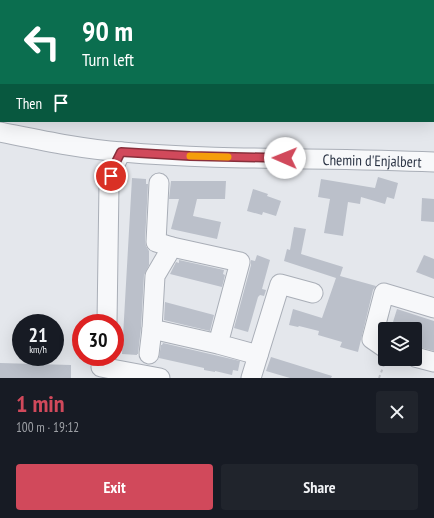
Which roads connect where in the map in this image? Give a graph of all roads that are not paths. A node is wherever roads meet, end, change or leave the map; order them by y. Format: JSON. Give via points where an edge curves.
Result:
{"nodes":[{"id":1,"x":0,"y":132,"type":"edge"},
{"id":2,"x":121,"y":152,"type":"junction"},
{"id":3,"x":434,"y":162,"type":"edge"},
{"id":4,"x":159,"y":182,"type":"dead end"},
{"id":5,"x":172,"y":247,"type":"junction"},
{"id":6,"x":313,"y":293,"type":"dead end"},
{"id":7,"x":434,"y":308,"type":"edge"},
{"id":8,"x":107,"y":314,"type":"edge"},
{"id":9,"x":152,"y":329,"type":"junction"},
{"id":10,"x":378,"y":343,"type":"edge"},
{"id":11,"x":218,"y":344,"type":"junction"},
{"id":12,"x":149,"y":354,"type":"dead end"},
{"id":13,"x":258,"y":355,"type":"junction"},
{"id":14,"x":422,"y":359,"type":"edge"},
{"id":15,"x":434,"y":362,"type":"edge"},
{"id":16,"x":99,"y":367,"type":"edge"},
{"id":17,"x":160,"y":378,"type":"edge"},
{"id":18,"x":251,"y":378,"type":"edge"}],
"edges":[{"from":1,"to":2,"type":"street","name":"Chemin d'Enjalbert"},
{"from":2,"to":3,"type":"street","name":"Chemin d'Enjalbert"},
{"from":2,"to":8,"type":"street","via":[[109,184]]},
{"from":4,"to":5,"type":"street","via":[[156,242]]},
{"from":5,"to":9,"type":"street","via":[[155,276]]},
{"from":5,"to":11,"type":"street","via":[[240,262]]},
{"from":6,"to":13,"type":"street","via":[[280,284]]},
{"from":7,"to":10,"type":"street","via":[[384,293],[372,339]]},
{"from":9,"to":11,"type":"street"},
{"from":9,"to":12,"type":"street"},
{"from":11,"to":13,"type":"street"},
{"from":13,"to":18,"type":"street"},
{"from":14,"to":15,"type":"street"},
{"from":16,"to":17,"type":"street"}]}
